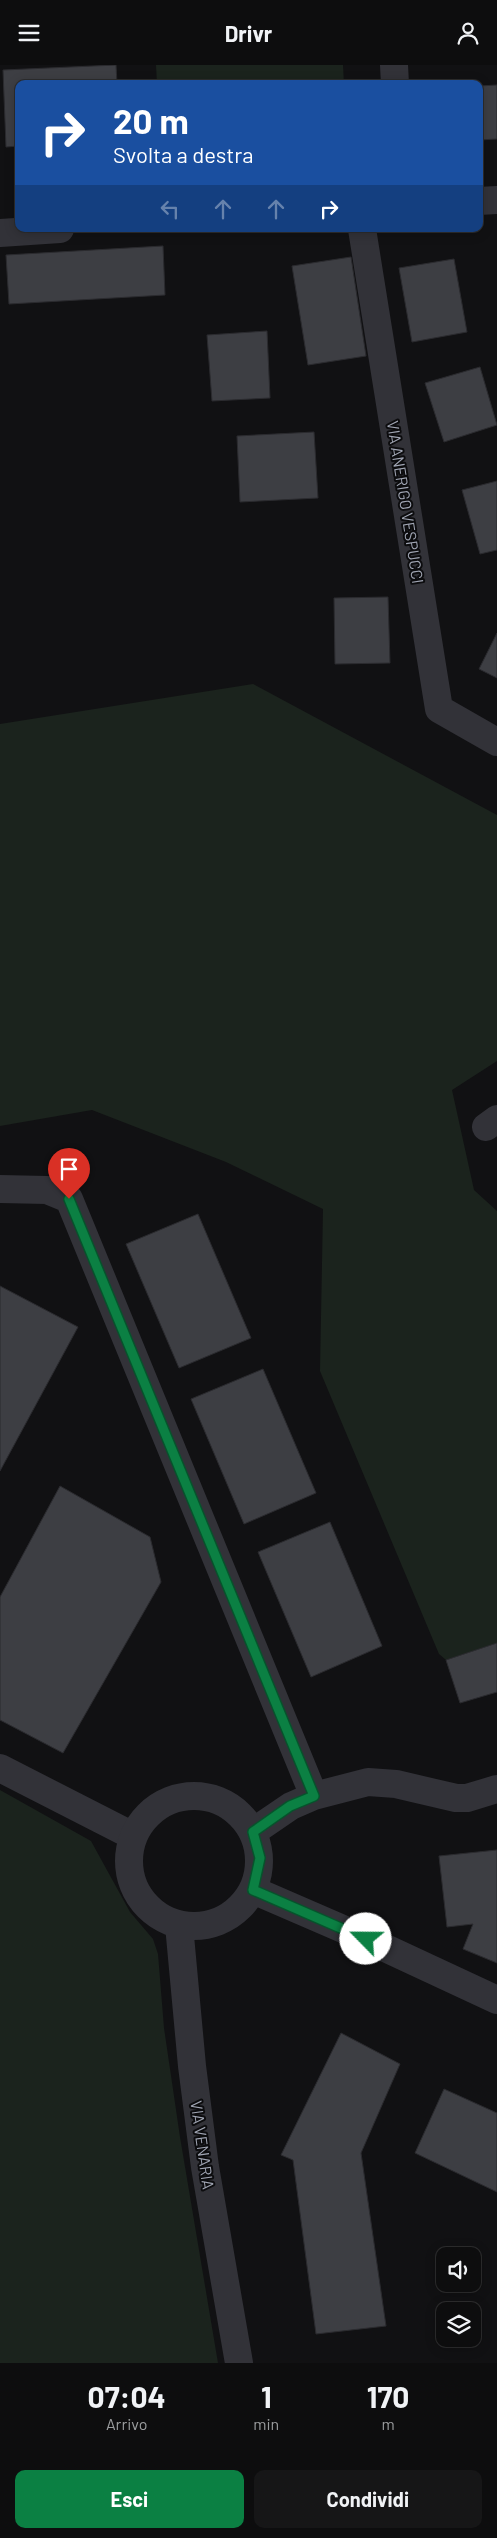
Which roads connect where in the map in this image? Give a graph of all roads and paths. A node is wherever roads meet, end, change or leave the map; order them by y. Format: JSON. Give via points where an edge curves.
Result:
{"nodes":[{"id":1,"x":394,"y":65,"type":"edge"},
{"id":2,"x":395,"y":80,"type":"edge"},
{"id":3,"x":497,"y":200,"type":"edge"},
{"id":4,"x":483,"y":201,"type":"edge"},
{"id":5,"x":15,"y":232,"type":"edge"},
{"id":6,"x":362,"y":232,"type":"edge"},
{"id":7,"x":0,"y":233,"type":"edge"},
{"id":8,"x":497,"y":743,"type":"edge"},
{"id":9,"x":0,"y":1189,"type":"edge"},
{"id":10,"x":0,"y":1768,"type":"edge"},
{"id":11,"x":497,"y":1789,"type":"edge"},
{"id":12,"x":314,"y":1796,"type":"junction"},
{"id":13,"x":253,"y":1832,"type":"junction"},
{"id":14,"x":134,"y":1836,"type":"junction"},
{"id":15,"x":253,"y":1890,"type":"junction"},
{"id":16,"x":179,"y":1925,"type":"junction"},
{"id":17,"x":497,"y":2000,"type":"edge"},
{"id":18,"x":239,"y":2363,"type":"edge"}],
"edges":[{"from":1,"to":2,"type":"street"},
{"from":3,"to":4,"type":"street"},
{"from":5,"to":7,"type":"street"},
{"from":6,"to":8,"type":"street","name":"VIA ANERIGO VESPUCCI","via":[[439,709]]},
{"from":9,"to":12,"type":"street","via":[[47,1190],[69,1199]]},
{"from":10,"to":14,"type":"street"},
{"from":11,"to":12,"type":"street","via":[[456,1798],[396,1784],[368,1782]]},
{"from":12,"to":13,"type":"street","via":[[290,1806]]},
{"from":13,"to":14,"type":"street","via":[[238,1812],[220,1801],[197,1796],[180,1797],[158,1807],[143,1820]]},
{"from":13,"to":15,"type":"street","via":[[260,1858]]},
{"from":14,"to":16,"type":"street","via":[[129,1854],[130,1875],[136,1891],[151,1911]]},
{"from":15,"to":16,"type":"street","via":[[247,1901],[222,1921],[198,1927]]},
{"from":15,"to":17,"type":"street"},
{"from":16,"to":18,"type":"street","name":"VIA VENARIA","via":[[205,2167]]}]}
